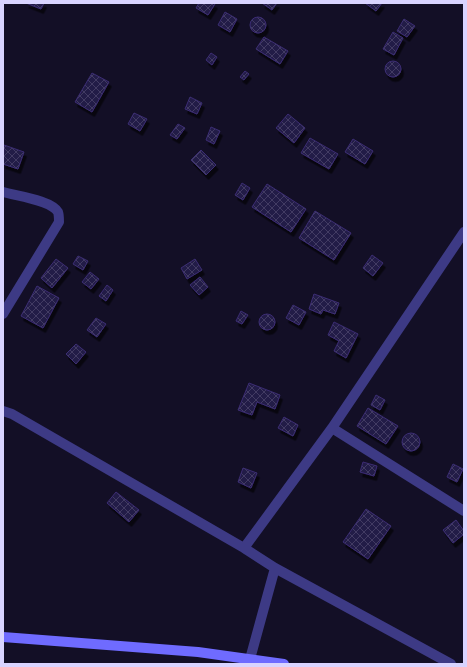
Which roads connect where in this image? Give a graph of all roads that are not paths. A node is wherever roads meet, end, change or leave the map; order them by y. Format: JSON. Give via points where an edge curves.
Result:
{"nodes":[{"id":1,"x":3,"y":192,"type":"edge"},
{"id":2,"x":464,"y":232,"type":"edge"},
{"id":3,"x":3,"y":314,"type":"edge"},
{"id":4,"x":3,"y":411,"type":"edge"},
{"id":5,"x":332,"y":428,"type":"junction"},
{"id":6,"x":464,"y":511,"type":"edge"},
{"id":7,"x":244,"y":548,"type":"junction"},
{"id":8,"x":275,"y":568,"type":"junction"},
{"id":9,"x":3,"y":637,"type":"edge"},
{"id":10,"x":251,"y":661,"type":"edge"},
{"id":11,"x":284,"y":664,"type":"edge"},
{"id":12,"x":451,"y":664,"type":"edge"}],
"edges":[{"from":1,"to":3,"type":"street","via":[[49,205],[58,213],[59,222]]},
{"from":2,"to":5,"type":"street"},
{"from":4,"to":7,"type":"street"},
{"from":5,"to":6,"type":"street"},
{"from":5,"to":7,"type":"street"},
{"from":7,"to":8,"type":"street"},
{"from":8,"to":10,"type":"street"},
{"from":8,"to":12,"type":"street"},
{"from":9,"to":10,"type":"street","via":[[198,652]]},
{"from":10,"to":11,"type":"street"}]}
